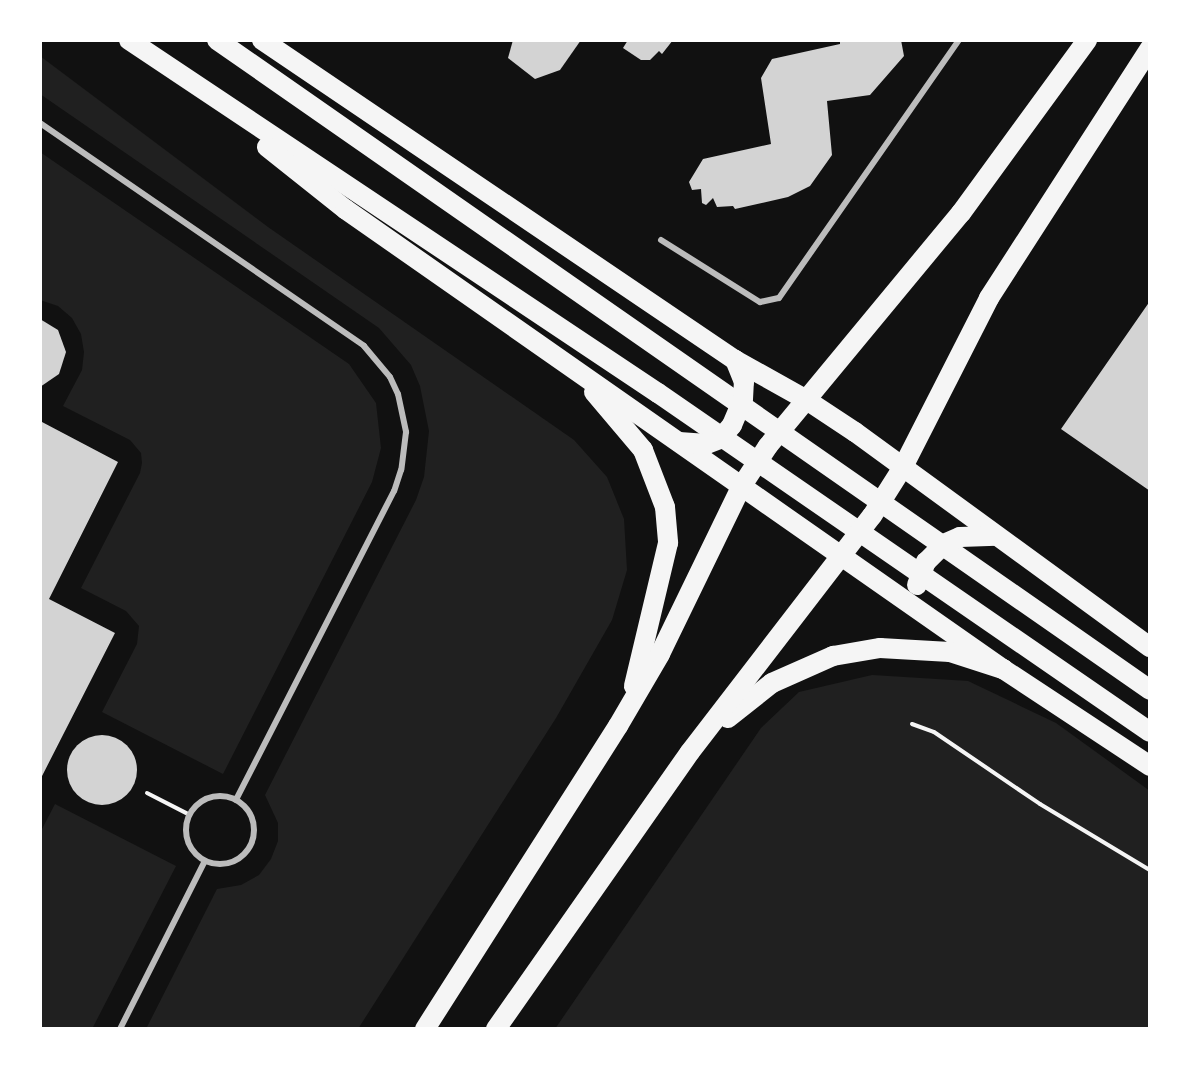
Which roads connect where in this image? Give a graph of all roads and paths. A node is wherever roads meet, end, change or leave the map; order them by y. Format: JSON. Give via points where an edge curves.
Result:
{"nodes":[{"id":1,"x":129,"y":40,"type":"edge"},
{"id":2,"x":217,"y":40,"type":"edge"},
{"id":3,"x":262,"y":40,"type":"edge"},
{"id":4,"x":959,"y":40,"type":"edge"},
{"id":5,"x":1087,"y":40,"type":"edge"},
{"id":6,"x":1150,"y":48,"type":"edge"},
{"id":7,"x":164,"y":64,"type":"junction"},
{"id":8,"x":40,"y":123,"type":"edge"},
{"id":9,"x":661,"y":240,"type":"dead end"},
{"id":10,"x":735,"y":360,"type":"junction"},
{"id":11,"x":573,"y":368,"type":"junction"},
{"id":12,"x":805,"y":399,"type":"junction"},
{"id":13,"x":679,"y":442,"type":"junction"},
{"id":14,"x":903,"y":467,"type":"junction"},
{"id":15,"x":741,"y":487,"type":"junction"},
{"id":16,"x":996,"y":536,"type":"junction"},
{"id":17,"x":840,"y":557,"type":"junction"},
{"id":18,"x":933,"y":620,"type":"junction"},
{"id":19,"x":1150,"y":647,"type":"edge"},
{"id":20,"x":1003,"y":669,"type":"junction"},
{"id":21,"x":1150,"y":690,"type":"edge"},
{"id":22,"x":628,"y":708,"type":"junction"},
{"id":23,"x":912,"y":724,"type":"dead end"},
{"id":24,"x":1150,"y":732,"type":"edge"},
{"id":25,"x":690,"y":752,"type":"junction"},
{"id":26,"x":1150,"y":766,"type":"edge"},
{"id":27,"x":147,"y":793,"type":"dead end"},
{"id":28,"x":236,"y":800,"type":"junction"},
{"id":29,"x":190,"y":815,"type":"junction"},
{"id":30,"x":205,"y":861,"type":"junction"},
{"id":31,"x":1150,"y":870,"type":"edge"},
{"id":32,"x":120,"y":1029,"type":"edge"},
{"id":33,"x":425,"y":1029,"type":"edge"},
{"id":34,"x":496,"y":1029,"type":"edge"}],
"edges":[{"from":1,"to":7,"type":"main road"},
{"from":2,"to":21,"type":"main road"},
{"from":3,"to":10,"type":"main road"},
{"from":4,"to":9,"type":"lane","via":[[779,298],[760,302]]},
{"from":5,"to":12,"type":"main road","via":[[961,213]]},
{"from":6,"to":14,"type":"main road","via":[[989,298]]},
{"from":7,"to":11,"type":"main road","via":[[345,209]]},
{"from":7,"to":24,"type":"main road","via":[[658,393]]},
{"from":8,"to":28,"type":"lane","via":[[364,346],[398,394],[405,441],[394,491]]},
{"from":10,"to":12,"type":"main road"},
{"from":10,"to":13,"type":"main road","via":[[744,382],[732,425],[707,444]]},
{"from":11,"to":13,"type":"main road"},
{"from":11,"to":22,"type":"main road","via":[[643,450],[665,507],[668,543]]},
{"from":12,"to":14,"type":"main road"},
{"from":12,"to":15,"type":"main road"},
{"from":13,"to":15,"type":"main road"},
{"from":14,"to":16,"type":"main road"},
{"from":14,"to":17,"type":"main road"},
{"from":15,"to":17,"type":"main road"},
{"from":15,"to":22,"type":"main road"},
{"from":16,"to":18,"type":"main road","via":[[960,537],[933,551],[917,582],[919,603]]},
{"from":16,"to":19,"type":"main road"},
{"from":17,"to":18,"type":"main road"},
{"from":17,"to":25,"type":"main road"},
{"from":18,"to":20,"type":"main road"},
{"from":20,"to":25,"type":"main road","via":[[950,652],[919,649],[880,648],[833,656],[772,683]]},
{"from":20,"to":26,"type":"main road"},
{"from":22,"to":33,"type":"main road"},
{"from":23,"to":31,"type":"path","via":[[934,732]]},
{"from":25,"to":34,"type":"main road"},
{"from":27,"to":29,"type":"path"},
{"from":28,"to":29,"type":"lane","via":[[210,797]]},
{"from":28,"to":30,"type":"lane","via":[[251,815],[250,847],[232,863]]},
{"from":29,"to":30,"type":"lane","via":[[189,845]]},
{"from":30,"to":32,"type":"lane"}]}
